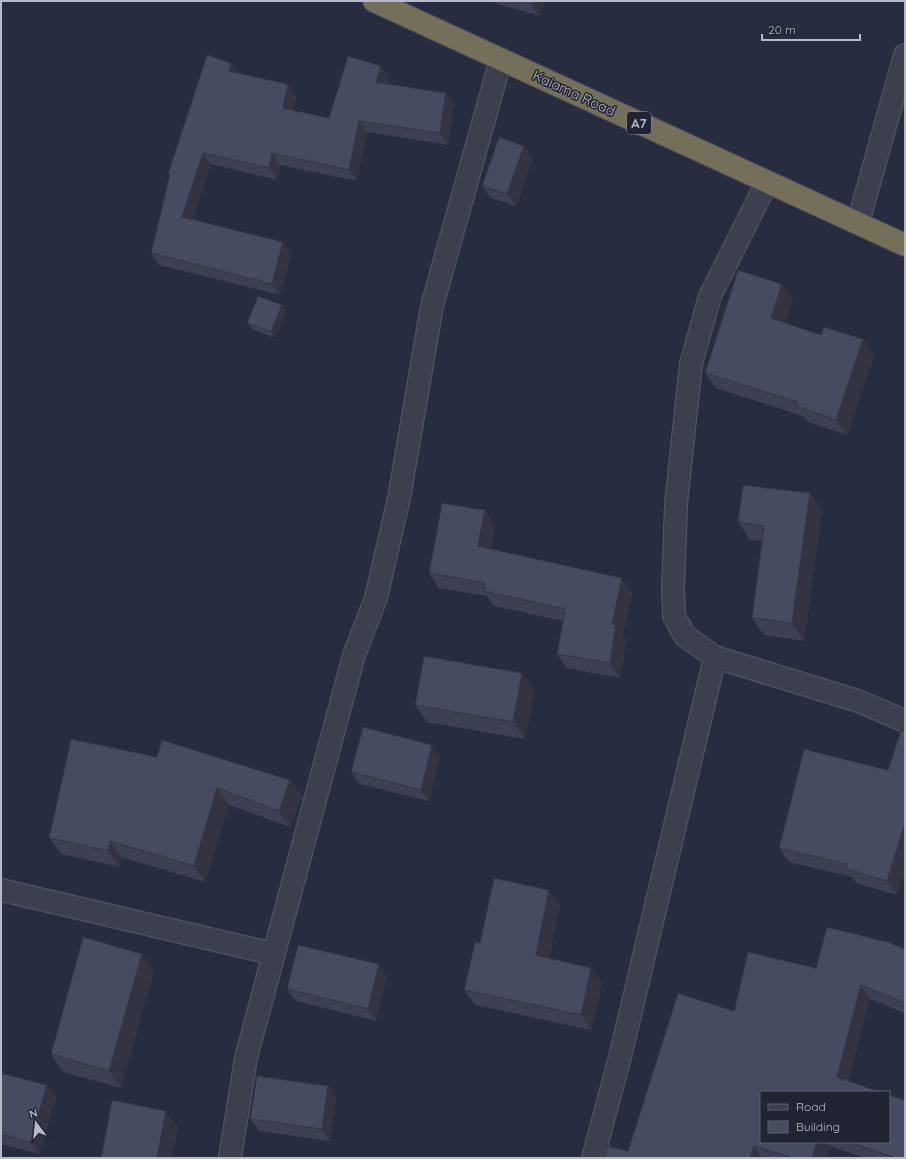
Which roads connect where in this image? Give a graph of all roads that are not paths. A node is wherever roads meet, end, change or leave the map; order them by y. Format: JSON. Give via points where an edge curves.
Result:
{"nodes":[{"id":1,"x":374,"y":1,"type":"edge"},
{"id":2,"x":905,"y":56,"type":"edge"},
{"id":3,"x":501,"y":59,"type":"junction"},
{"id":4,"x":767,"y":182,"type":"junction"},
{"id":5,"x":858,"y":223,"type":"junction"},
{"id":6,"x":905,"y":245,"type":"edge"},
{"id":7,"x":715,"y":657,"type":"junction"},
{"id":8,"x":905,"y":721,"type":"edge"},
{"id":9,"x":1,"y":890,"type":"edge"},
{"id":10,"x":274,"y":954,"type":"junction"},
{"id":11,"x":230,"y":1158,"type":"edge"},
{"id":12,"x":593,"y":1158,"type":"edge"}],
"edges":[{"from":1,"to":3,"type":"highway","name":"Kaiama Road","number":"A7"},
{"from":2,"to":5,"type":"street"},
{"from":3,"to":4,"type":"highway","name":"Kaiama Road","number":"A7"},
{"from":3,"to":10,"type":"street","via":[[432,306],[399,498],[376,598],[354,655]]},
{"from":4,"to":5,"type":"highway","name":"Kaiama Road","number":"A7"},
{"from":4,"to":7,"type":"street","via":[[710,296],[692,364],[676,504],[674,616],[685,636]]},
{"from":5,"to":6,"type":"highway","name":"Kaiama Road","number":"A7"},
{"from":7,"to":8,"type":"street","via":[[858,701]]},
{"from":7,"to":12,"type":"street"},
{"from":9,"to":10,"type":"street"},
{"from":10,"to":11,"type":"street","via":[[246,1058]]}]}
